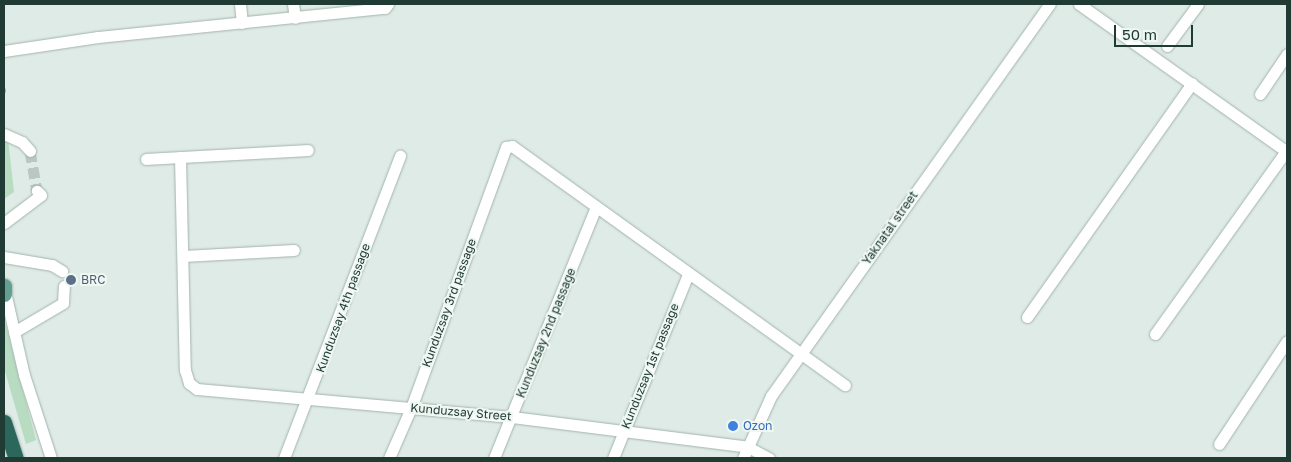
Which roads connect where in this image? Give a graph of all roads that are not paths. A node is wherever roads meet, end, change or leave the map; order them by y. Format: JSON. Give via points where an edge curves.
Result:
{"nodes":[{"id":1,"x":240,"y":4,"type":"edge"},
{"id":2,"x":293,"y":4,"type":"edge"},
{"id":3,"x":388,"y":4,"type":"edge"},
{"id":4,"x":1050,"y":4,"type":"edge"},
{"id":5,"x":1079,"y":4,"type":"edge"},
{"id":6,"x":1198,"y":4,"type":"edge"},
{"id":7,"x":295,"y":18,"type":"junction"},
{"id":8,"x":242,"y":24,"type":"junction"},
{"id":9,"x":1167,"y":46,"type":"dead end"},
{"id":10,"x":4,"y":51,"type":"edge"},
{"id":11,"x":1287,"y":54,"type":"edge"},
{"id":12,"x":1192,"y":83,"type":"junction"},
{"id":13,"x":1260,"y":94,"type":"dead end"},
{"id":14,"x":4,"y":134,"type":"edge"},
{"id":15,"x":308,"y":150,"type":"dead end"},
{"id":16,"x":30,"y":151,"type":"tunnel mouth"},
{"id":17,"x":1286,"y":152,"type":"edge"},
{"id":18,"x":400,"y":156,"type":"dead end"},
{"id":19,"x":180,"y":157,"type":"junction"},
{"id":20,"x":146,"y":159,"type":"dead end"},
{"id":21,"x":37,"y":191,"type":"dead end"},
{"id":22,"x":596,"y":207,"type":"junction"},
{"id":23,"x":4,"y":222,"type":"edge"},
{"id":24,"x":294,"y":250,"type":"dead end"},
{"id":25,"x":183,"y":256,"type":"junction"},
{"id":26,"x":4,"y":257,"type":"edge"},
{"id":27,"x":62,"y":271,"type":"dead end"},
{"id":28,"x":688,"y":274,"type":"junction"},
{"id":29,"x":64,"y":286,"type":"dead end"},
{"id":30,"x":4,"y":290,"type":"edge"},
{"id":31,"x":1027,"y":317,"type":"dead end"},
{"id":32,"x":14,"y":332,"type":"junction"},
{"id":33,"x":1155,"y":334,"type":"dead end"},
{"id":34,"x":1287,"y":341,"type":"edge"},
{"id":35,"x":801,"y":354,"type":"junction"},
{"id":36,"x":845,"y":385,"type":"dead end"},
{"id":37,"x":309,"y":401,"type":"junction"},
{"id":38,"x":411,"y":408,"type":"junction"},
{"id":39,"x":512,"y":417,"type":"junction"},
{"id":40,"x":4,"y":422,"type":"edge"},
{"id":41,"x":624,"y":431,"type":"junction"},
{"id":42,"x":1219,"y":444,"type":"dead end"},
{"id":43,"x":748,"y":446,"type":"junction"},
{"id":44,"x":16,"y":458,"type":"edge"},
{"id":45,"x":51,"y":458,"type":"edge"},
{"id":46,"x":284,"y":458,"type":"edge"},
{"id":47,"x":389,"y":458,"type":"edge"},
{"id":48,"x":494,"y":458,"type":"edge"},
{"id":49,"x":612,"y":458,"type":"edge"},
{"id":50,"x":743,"y":458,"type":"edge"},
{"id":51,"x":769,"y":458,"type":"edge"}],
"edges":[{"from":1,"to":8,"type":"street"},
{"from":2,"to":7,"type":"street"},
{"from":3,"to":7,"type":"street","via":[[384,8]]},
{"from":4,"to":35,"type":"street","name":"Yakлatal street"},
{"from":5,"to":12,"type":"street"},
{"from":6,"to":9,"type":"street"},
{"from":7,"to":8,"type":"street"},
{"from":8,"to":10,"type":"street","via":[[98,37]]},
{"from":11,"to":13,"type":"street"},
{"from":12,"to":17,"type":"street"},
{"from":12,"to":31,"type":"street"},
{"from":14,"to":16,"type":"street","via":[[22,142]]},
{"from":15,"to":19,"type":"street"},
{"from":17,"to":33,"type":"street"},
{"from":18,"to":37,"type":"street","name":"Kunduzsay 4th passage"},
{"from":19,"to":20,"type":"street"},
{"from":19,"to":25,"type":"street"},
{"from":21,"to":23,"type":"street","via":[[41,195]]},
{"from":22,"to":28,"type":"street"},
{"from":22,"to":38,"type":"street","name":"Kunduzsay 3rd passage","via":[[512,146],[506,147]]},
{"from":22,"to":39,"type":"street","name":"Kunduzsay 2nd passage"},
{"from":24,"to":25,"type":"street"},
{"from":25,"to":37,"type":"street","name":"Kunduzsay Street","via":[[185,370],[189,383],[196,389]]},
{"from":26,"to":27,"type":"street","via":[[52,265]]},
{"from":28,"to":35,"type":"street"},
{"from":28,"to":41,"type":"street","name":"Kunduzsay 1st passage"},
{"from":29,"to":32,"type":"street","via":[[63,303]]},
{"from":30,"to":32,"type":"street"},
{"from":32,"to":45,"type":"street","via":[[24,375]]},
{"from":34,"to":42,"type":"street"},
{"from":35,"to":36,"type":"street"},
{"from":35,"to":43,"type":"street","name":"Yakлatal street","via":[[771,396]]},
{"from":37,"to":38,"type":"street","name":"Kunduzsay Street"},
{"from":37,"to":46,"type":"street","name":"Kunduzsay 4th passage"},
{"from":38,"to":39,"type":"street","name":"Kunduzsay Street"},
{"from":38,"to":47,"type":"street","name":"Kunduzsay 3rd passage"},
{"from":39,"to":41,"type":"street","name":"Kunduzsay Street"},
{"from":39,"to":48,"type":"street","name":"Kunduzsay 2nd passage"},
{"from":40,"to":44,"type":"highway"},
{"from":41,"to":43,"type":"street","name":"Kunduzsay Street"},
{"from":41,"to":49,"type":"street","name":"Kunduzsay 1st passage"},
{"from":43,"to":50,"type":"street","name":"Yakлatal street"},
{"from":43,"to":51,"type":"street"}]}
